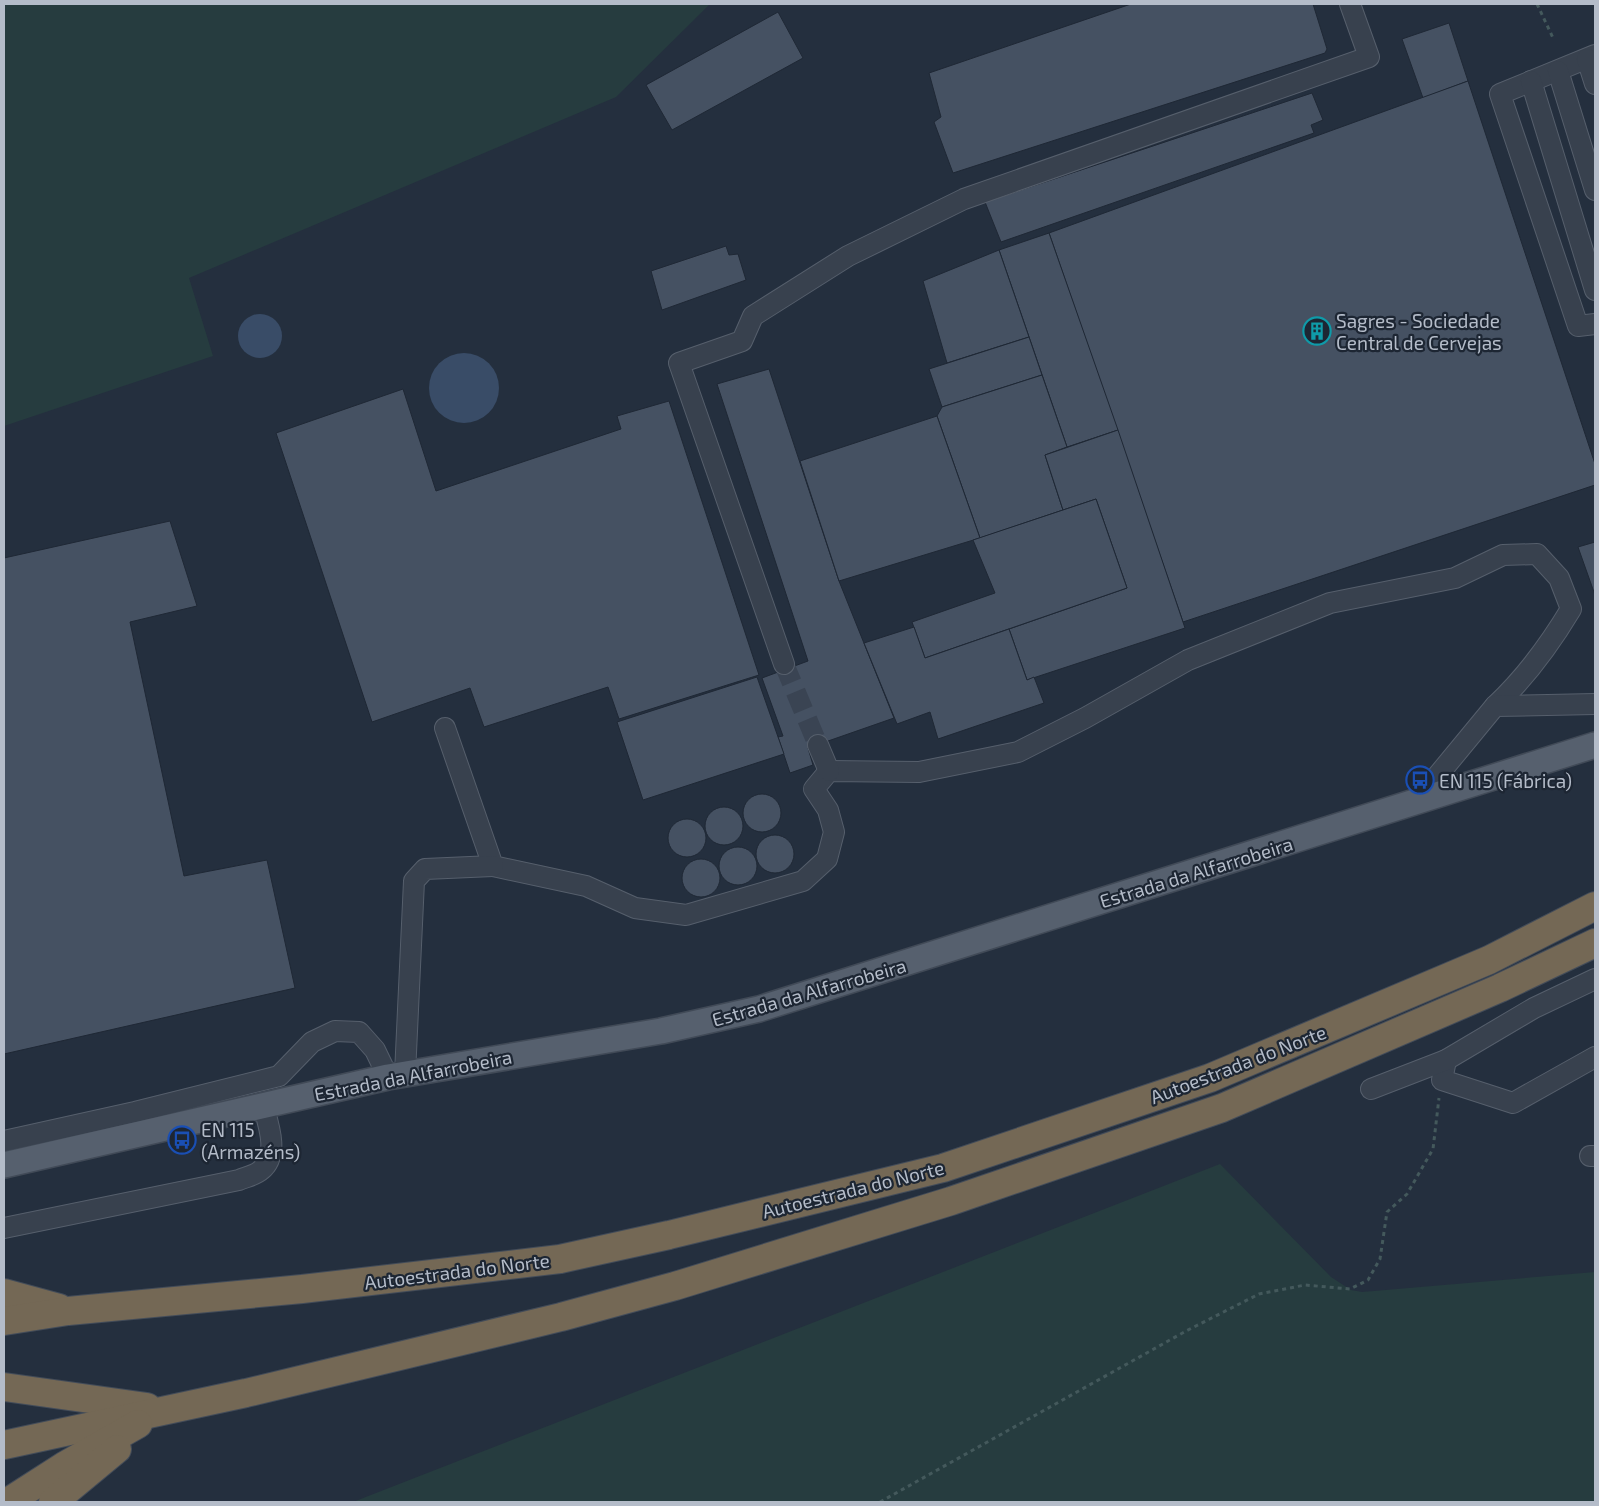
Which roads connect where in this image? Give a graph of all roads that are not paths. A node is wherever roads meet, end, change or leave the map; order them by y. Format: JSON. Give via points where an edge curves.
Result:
{"nodes":[{"id":1,"x":1350,"y":4,"type":"edge"},
{"id":2,"x":1591,"y":57,"type":"edge"},
{"id":3,"x":1558,"y":71,"type":"junction"},
{"id":4,"x":1531,"y":82,"type":"junction"},
{"id":5,"x":1595,"y":84,"type":"edge"},
{"id":6,"x":1595,"y":190,"type":"edge"},
{"id":7,"x":1595,"y":290,"type":"edge"},
{"id":8,"x":1595,"y":324,"type":"edge"},
{"id":9,"x":784,"y":664,"type":"tunnel mouth"},
{"id":10,"x":1595,"y":704,"type":"edge"},
{"id":11,"x":1495,"y":706,"type":"junction"},
{"id":12,"x":445,"y":728,"type":"dead end"},
{"id":13,"x":818,"y":745,"type":"tunnel mouth"},
{"id":14,"x":1595,"y":745,"type":"edge"},
{"id":15,"x":829,"y":771,"type":"junction"},
{"id":16,"x":1415,"y":803,"type":"junction"},
{"id":17,"x":493,"y":866,"type":"junction"},
{"id":18,"x":1595,"y":906,"type":"edge"},
{"id":19,"x":1595,"y":943,"type":"edge"},
{"id":20,"x":1595,"y":980,"type":"edge"},
{"id":21,"x":1595,"y":1057,"type":"edge"},
{"id":22,"x":1446,"y":1060,"type":"junction"},
{"id":23,"x":396,"y":1075,"type":"junction"},
{"id":24,"x":1371,"y":1089,"type":"dead end"},
{"id":25,"x":263,"y":1104,"type":"junction"},
{"id":26,"x":4,"y":1141,"type":"edge"},
{"id":27,"x":4,"y":1165,"type":"edge"},
{"id":28,"x":4,"y":1228,"type":"edge"},
{"id":29,"x":4,"y":1293,"type":"edge"},
{"id":30,"x":4,"y":1307,"type":"edge"},
{"id":31,"x":68,"y":1311,"type":"junction"},
{"id":32,"x":4,"y":1321,"type":"edge"},
{"id":33,"x":4,"y":1338,"type":"edge"},
{"id":34,"x":4,"y":1387,"type":"edge"},
{"id":35,"x":164,"y":1409,"type":"junction"},
{"id":36,"x":4,"y":1445,"type":"edge"},
{"id":37,"x":8,"y":1502,"type":"edge"},
{"id":38,"x":53,"y":1502,"type":"edge"}],
"edges":[{"from":1,"to":9,"type":"street","via":[[1369,57],[964,199],[848,256],[753,316],[742,341],[679,363]]},
{"from":2,"to":3,"type":"street"},
{"from":2,"to":5,"type":"street"},
{"from":3,"to":4,"type":"street"},
{"from":3,"to":6,"type":"street"},
{"from":4,"to":7,"type":"street"},
{"from":4,"to":8,"type":"street","via":[[1500,94],[1578,326]]},
{"from":10,"to":11,"type":"street"},
{"from":11,"to":15,"type":"street","via":[[1512,690],[1571,609],[1559,578],[1538,554],[1504,555],[1454,578],[1330,603],[1188,660],[1018,752],[919,772]]},
{"from":11,"to":16,"type":"street"},
{"from":12,"to":17,"type":"street"},
{"from":13,"to":15,"type":"street"},
{"from":14,"to":16,"type":"main road","name":"Estrada da Alfarrobeira"},
{"from":15,"to":17,"type":"street","via":[[814,789],[828,810],[834,832],[828,859],[803,881],[686,915],[635,908],[586,886]]},
{"from":16,"to":23,"type":"main road","name":"Estrada da Alfarrobeira","via":[[760,1009],[661,1031]]},
{"from":17,"to":23,"type":"street","via":[[425,869],[414,881]]},
{"from":18,"to":31,"type":"highway","name":"Autoestrada do Norte","via":[[1490,960],[1210,1078],[943,1168],[560,1259],[302,1289]]},
{"from":19,"to":35,"type":"highway","name":"Autoestrada do Norte","via":[[1500,988],[1222,1108],[951,1201],[675,1286],[561,1317],[246,1393]]},
{"from":20,"to":22,"type":"street","via":[[1534,1008]]},
{"from":21,"to":22,"type":"street","via":[[1513,1103],[1442,1080]]},
{"from":22,"to":24,"type":"street"},
{"from":23,"to":25,"type":"main road","name":"Estrada da Alfarrobeira"},
{"from":23,"to":26,"type":"street","via":[[359,1032],[335,1031],[312,1042],[279,1076]]},
{"from":25,"to":27,"type":"main road","name":"Estrada da Alfarrobeira"},
{"from":25,"to":28,"type":"street","via":[[271,1150],[262,1170],[239,1180]]},
{"from":29,"to":31,"type":"highway"},
{"from":30,"to":31,"type":"highway"},
{"from":31,"to":32,"type":"highway","name":"Autoestrada do Norte"},
{"from":31,"to":33,"type":"highway","name":"Autoestrada do Norte"},
{"from":34,"to":35,"type":"highway","name":"Autoestrada do Norte"},
{"from":35,"to":36,"type":"highway","name":"Autoestrada do Norte"},
{"from":35,"to":37,"type":"highway","name":"Autoestrada do Norte"},
{"from":35,"to":38,"type":"highway"}]}
